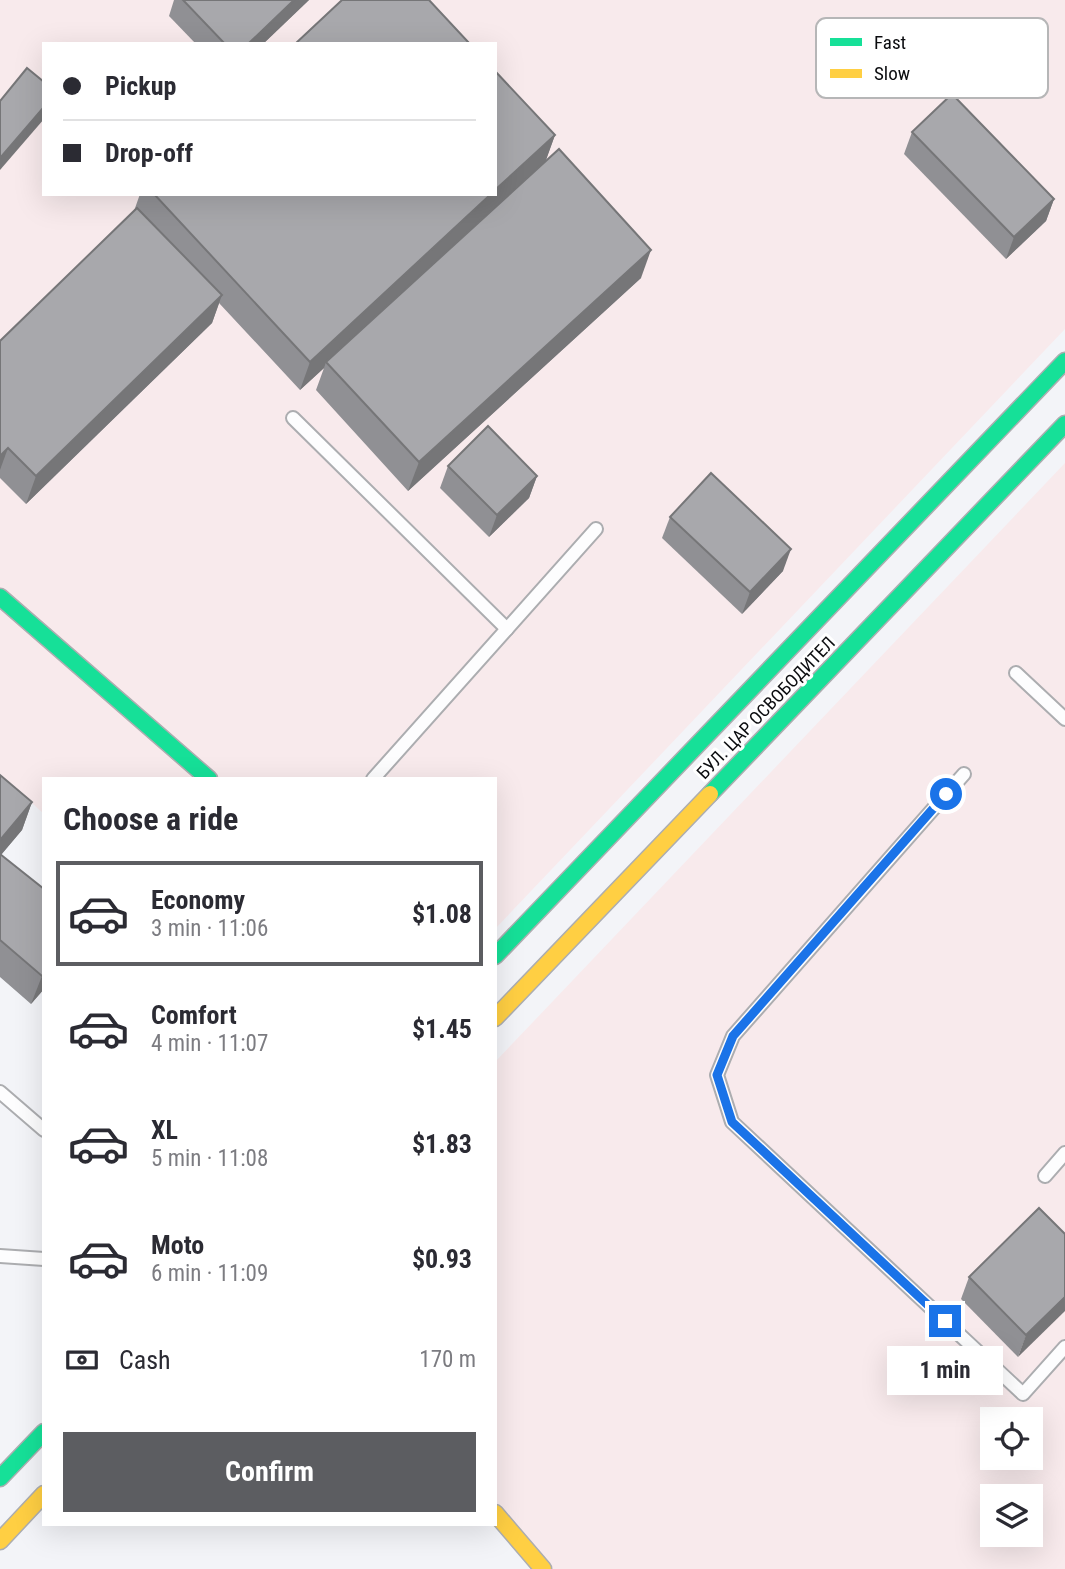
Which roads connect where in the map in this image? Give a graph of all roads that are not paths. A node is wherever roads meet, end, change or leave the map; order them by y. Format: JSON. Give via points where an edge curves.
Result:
{"nodes":[{"id":1,"x":1065,"y":361,"type":"edge"},
{"id":2,"x":293,"y":418,"type":"dead end"},
{"id":3,"x":1065,"y":424,"type":"edge"},
{"id":4,"x":596,"y":529,"type":"dead end"},
{"id":5,"x":0,"y":597,"type":"edge"},
{"id":6,"x":506,"y":629,"type":"junction"},
{"id":7,"x":1016,"y":673,"type":"dead end"},
{"id":8,"x":1065,"y":719,"type":"edge"},
{"id":9,"x":964,"y":774,"type":"dead end"},
{"id":10,"x":207,"y":777,"type":"edge"},
{"id":11,"x":375,"y":777,"type":"edge"},
{"id":12,"x":497,"y":954,"type":"edge"},
{"id":13,"x":497,"y":1016,"type":"edge"},
{"id":14,"x":0,"y":1092,"type":"edge"},
{"id":15,"x":42,"y":1128,"type":"edge"},
{"id":16,"x":1065,"y":1153,"type":"edge"},
{"id":17,"x":1045,"y":1176,"type":"dead end"},
{"id":18,"x":0,"y":1256,"type":"edge"},
{"id":19,"x":42,"y":1259,"type":"edge"},
{"id":20,"x":1065,"y":1346,"type":"edge"},
{"id":21,"x":42,"y":1434,"type":"edge"},
{"id":22,"x":0,"y":1478,"type":"edge"},
{"id":23,"x":42,"y":1496,"type":"edge"},
{"id":24,"x":497,"y":1515,"type":"edge"},
{"id":25,"x":0,"y":1541,"type":"edge"},
{"id":26,"x":543,"y":1569,"type":"edge"}],
"edges":[{"from":1,"to":12,"type":"main road","name":"БУЛ. ЦАР ОСВОБОДИТЕЛ"},
{"from":2,"to":6,"type":"lane"},
{"from":3,"to":13,"type":"main road","name":"БУЛ. ЦАР ОСВОБОДИТЕЛ"},
{"from":4,"to":6,"type":"lane"},
{"from":5,"to":10,"type":"main road"},
{"from":6,"to":11,"type":"lane"},
{"from":7,"to":8,"type":"lane"},
{"from":9,"to":20,"type":"lane","via":[[733,1036],[717,1075],[732,1122],[1023,1394]]},
{"from":14,"to":15,"type":"lane"},
{"from":16,"to":17,"type":"lane"},
{"from":18,"to":19,"type":"lane"},
{"from":21,"to":22,"type":"main road"},
{"from":23,"to":25,"type":"main road"},
{"from":24,"to":26,"type":"main road"}]}
